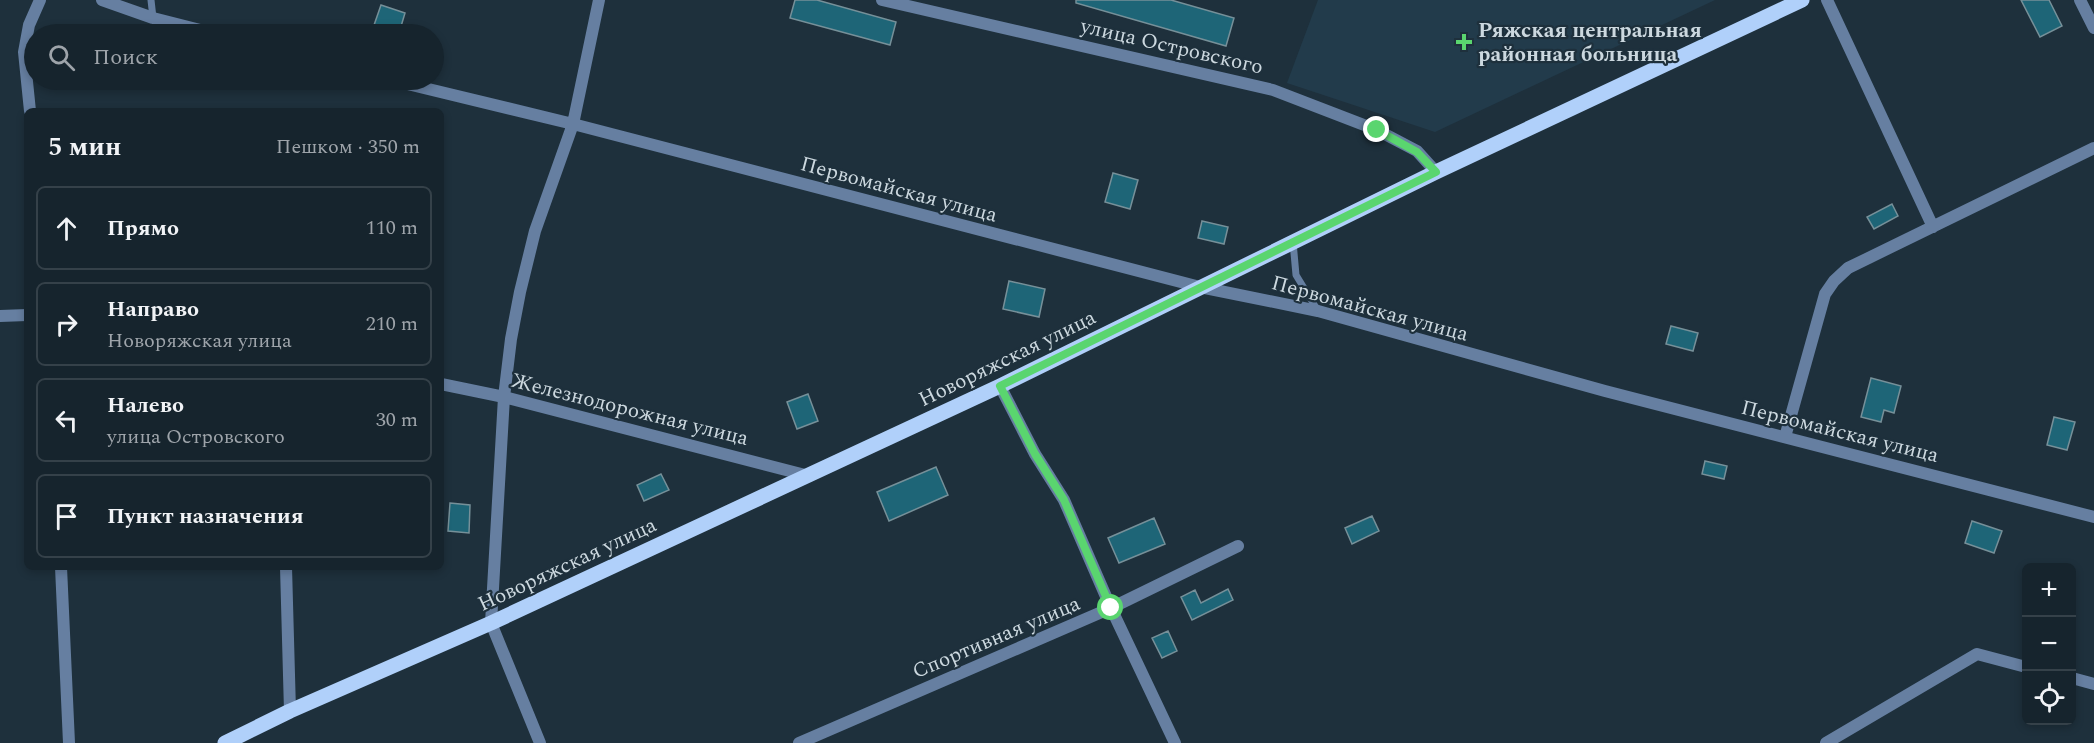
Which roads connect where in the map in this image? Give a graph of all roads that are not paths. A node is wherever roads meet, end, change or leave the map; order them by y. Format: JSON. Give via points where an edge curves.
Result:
{"nodes":[{"id":1,"x":40,"y":0,"type":"edge"},
{"id":2,"x":102,"y":0,"type":"edge"},
{"id":3,"x":151,"y":0,"type":"edge"},
{"id":4,"x":599,"y":0,"type":"edge"},
{"id":5,"x":882,"y":0,"type":"edge"},
{"id":6,"x":1802,"y":0,"type":"edge"},
{"id":7,"x":1827,"y":0,"type":"edge"},
{"id":8,"x":2080,"y":0,"type":"edge"},
{"id":9,"x":153,"y":18,"type":"junction"},
{"id":10,"x":29,"y":24,"type":"edge"},
{"id":11,"x":177,"y":24,"type":"edge"},
{"id":12,"x":2094,"y":28,"type":"edge"},
{"id":13,"x":28,"y":90,"type":"edge"},
{"id":14,"x":432,"y":90,"type":"edge"},
{"id":15,"x":30,"y":108,"type":"edge"},
{"id":16,"x":573,"y":124,"type":"junction"},
{"id":17,"x":2094,"y":148,"type":"edge"},
{"id":18,"x":1436,"y":172,"type":"junction"},
{"id":19,"x":1933,"y":226,"type":"junction"},
{"id":20,"x":1293,"y":242,"type":"junction"},
{"id":21,"x":1200,"y":287,"type":"junction"},
{"id":22,"x":1318,"y":311,"type":"junction"},
{"id":23,"x":24,"y":315,"type":"edge"},
{"id":24,"x":0,"y":316,"type":"edge"},
{"id":25,"x":444,"y":385,"type":"edge"},
{"id":26,"x":1000,"y":386,"type":"junction"},
{"id":27,"x":504,"y":397,"type":"junction"},
{"id":28,"x":1785,"y":437,"type":"junction"},
{"id":29,"x":809,"y":476,"type":"junction"},
{"id":30,"x":2094,"y":517,"type":"edge"},
{"id":31,"x":1238,"y":546,"type":"dead end"},
{"id":32,"x":62,"y":570,"type":"edge"},
{"id":33,"x":286,"y":570,"type":"edge"},
{"id":34,"x":1111,"y":608,"type":"junction"},
{"id":35,"x":491,"y":623,"type":"junction"},
{"id":36,"x":2022,"y":666,"type":"edge"},
{"id":37,"x":2076,"y":679,"type":"edge"},
{"id":38,"x":2094,"y":684,"type":"edge"},
{"id":39,"x":290,"y":711,"type":"junction"},
{"id":40,"x":69,"y":743,"type":"edge"},
{"id":41,"x":225,"y":743,"type":"edge"},
{"id":42,"x":540,"y":743,"type":"edge"},
{"id":43,"x":799,"y":743,"type":"edge"},
{"id":44,"x":1175,"y":743,"type":"edge"},
{"id":45,"x":1826,"y":743,"type":"edge"}],
"edges":[{"from":1,"to":10,"type":"street"},
{"from":2,"to":9,"type":"street"},
{"from":3,"to":9,"type":"lane"},
{"from":4,"to":16,"type":"street"},
{"from":5,"to":18,"type":"street","name":"улица Островского","via":[[1273,90],[1377,130],[1417,152]]},
{"from":6,"to":18,"type":"main road","name":"Новоряжская улица"},
{"from":7,"to":19,"type":"street"},
{"from":8,"to":12,"type":"street"},
{"from":9,"to":11,"type":"street"},
{"from":13,"to":15,"type":"street"},
{"from":14,"to":16,"type":"street","name":"Первомайская улица"},
{"from":16,"to":21,"type":"street","name":"Первомайская улица"},
{"from":16,"to":27,"type":"street","via":[[535,231],[511,339]]},
{"from":17,"to":19,"type":"street"},
{"from":18,"to":20,"type":"main road","name":"Новоряжская улица"},
{"from":19,"to":28,"type":"street","via":[[1848,268],[1834,281],[1825,294]]},
{"from":20,"to":21,"type":"main road","name":"Новоряжская улица"},
{"from":20,"to":22,"type":"lane","via":[[1296,275]]},
{"from":21,"to":22,"type":"street","name":"Первомайская улица"},
{"from":21,"to":26,"type":"main road","name":"Новоряжская улица"},
{"from":22,"to":28,"type":"street","name":"Первомайская улица"},
{"from":23,"to":24,"type":"street"},
{"from":25,"to":27,"type":"street","name":"Железнодорожная улица"},
{"from":26,"to":29,"type":"main road","name":"Новоряжская улица"},
{"from":26,"to":34,"type":"street","via":[[1064,500]]},
{"from":27,"to":29,"type":"street","name":"Железнодорожная улица"},
{"from":27,"to":35,"type":"street"},
{"from":28,"to":30,"type":"street","name":"Первомайская улица"},
{"from":29,"to":35,"type":"main road","name":"Новоряжская улица"},
{"from":31,"to":34,"type":"street","name":"Спортивная улица"},
{"from":32,"to":40,"type":"street"},
{"from":33,"to":39,"type":"street"},
{"from":34,"to":43,"type":"street","name":"Спортивная улица"},
{"from":34,"to":44,"type":"street"},
{"from":35,"to":39,"type":"main road","name":"Новоряжская улица"},
{"from":35,"to":42,"type":"street"},
{"from":36,"to":45,"type":"street","via":[[1977,654]]},
{"from":37,"to":38,"type":"street"},
{"from":39,"to":41,"type":"main road","name":"Новоряжская улица"}]}
